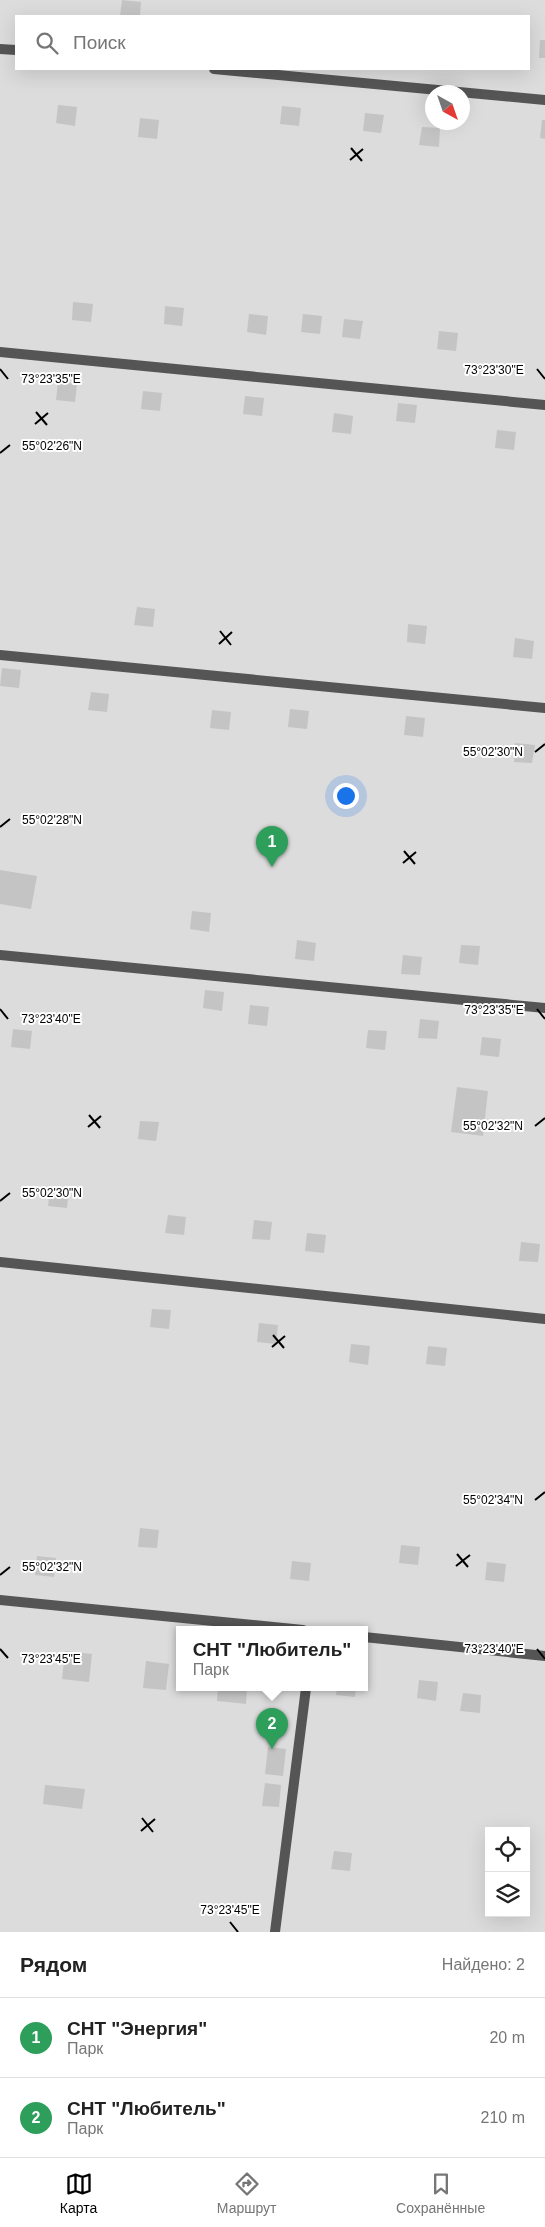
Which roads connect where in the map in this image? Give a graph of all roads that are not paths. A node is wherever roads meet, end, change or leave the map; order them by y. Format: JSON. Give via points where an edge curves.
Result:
{"nodes":[{"id":1,"x":0,"y":49,"type":"edge"},
{"id":2,"x":15,"y":50,"type":"edge"},
{"id":3,"x":225,"y":70,"type":"edge"},
{"id":4,"x":545,"y":100,"type":"edge"},
{"id":5,"x":0,"y":352,"type":"edge"},
{"id":6,"x":545,"y":405,"type":"edge"},
{"id":7,"x":0,"y":654,"type":"edge"},
{"id":8,"x":545,"y":708,"type":"edge"},
{"id":9,"x":0,"y":954,"type":"edge"},
{"id":10,"x":545,"y":1008,"type":"edge"},
{"id":11,"x":0,"y":1262,"type":"edge"},
{"id":12,"x":545,"y":1319,"type":"edge"},
{"id":13,"x":0,"y":1600,"type":"edge"},
{"id":14,"x":263,"y":1626,"type":"edge"},
{"id":15,"x":368,"y":1637,"type":"edge"},
{"id":16,"x":545,"y":1656,"type":"edge"},
{"id":17,"x":306,"y":1691,"type":"edge"},
{"id":18,"x":275,"y":1932,"type":"edge"}],
"edges":[{"from":1,"to":2,"type":"lane"},
{"from":3,"to":4,"type":"lane"},
{"from":5,"to":6,"type":"lane"},
{"from":7,"to":8,"type":"lane"},
{"from":9,"to":10,"type":"lane"},
{"from":11,"to":12,"type":"lane"},
{"from":13,"to":14,"type":"lane"},
{"from":15,"to":16,"type":"lane"},
{"from":17,"to":18,"type":"lane"}]}
